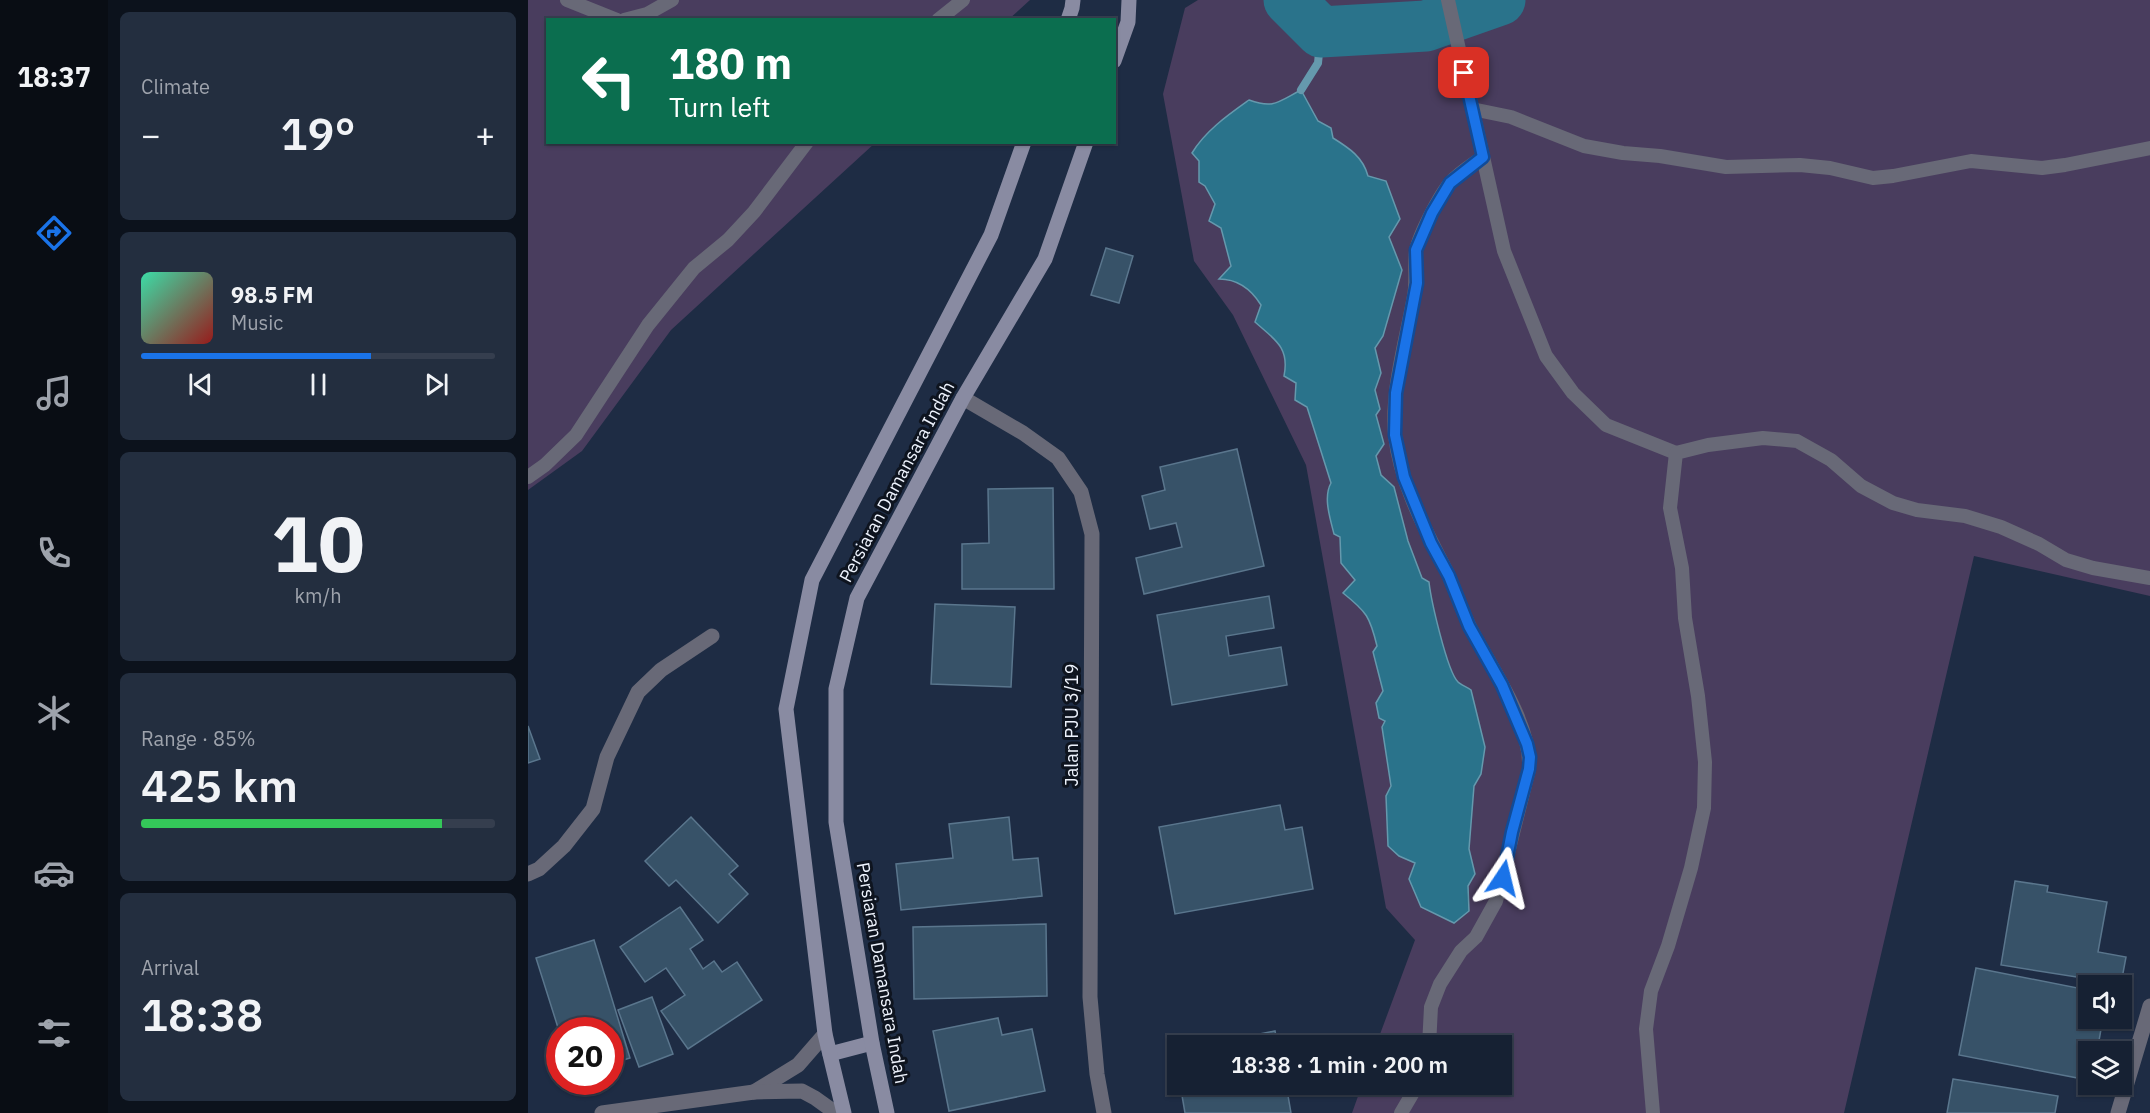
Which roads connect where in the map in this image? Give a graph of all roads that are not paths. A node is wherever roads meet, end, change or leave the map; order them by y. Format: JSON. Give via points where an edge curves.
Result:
{"nodes":[{"id":1,"x":567,"y":0,"type":"edge"},
{"id":2,"x":672,"y":0,"type":"edge"},
{"id":3,"x":963,"y":0,"type":"edge"},
{"id":4,"x":1129,"y":0,"type":"edge"},
{"id":5,"x":1449,"y":3,"type":"edge"},
{"id":6,"x":612,"y":18,"type":"edge"},
{"id":7,"x":632,"y":18,"type":"edge"},
{"id":8,"x":941,"y":18,"type":"edge"},
{"id":9,"x":1116,"y":55,"type":"edge"},
{"id":10,"x":1472,"y":109,"type":"junction"},
{"id":11,"x":805,"y":144,"type":"edge"},
{"id":12,"x":1023,"y":144,"type":"edge"},
{"id":13,"x":1085,"y":144,"type":"edge"},
{"id":14,"x":2150,"y":148,"type":"edge"},
{"id":15,"x":1483,"y":157,"type":"junction"},
{"id":16,"x":963,"y":398,"type":"junction"},
{"id":17,"x":1676,"y":453,"type":"junction"},
{"id":18,"x":528,"y":477,"type":"edge"},
{"id":19,"x":2150,"y":578,"type":"edge"},
{"id":20,"x":712,"y":636,"type":"dead end"},
{"id":21,"x":528,"y":874,"type":"edge"},
{"id":22,"x":2150,"y":1006,"type":"edge"},
{"id":23,"x":825,"y":1034,"type":"junction"},
{"id":24,"x":1430,"y":1035,"type":"edge"},
{"id":25,"x":872,"y":1043,"type":"junction"},
{"id":26,"x":830,"y":1054,"type":"junction"},
{"id":27,"x":754,"y":1092,"type":"junction"},
{"id":28,"x":1412,"y":1095,"type":"edge"},
{"id":29,"x":2123,"y":1112,"type":"edge"},
{"id":30,"x":602,"y":1113,"type":"edge"},
{"id":31,"x":836,"y":1113,"type":"edge"},
{"id":32,"x":844,"y":1113,"type":"edge"},
{"id":33,"x":887,"y":1113,"type":"edge"},
{"id":34,"x":1104,"y":1113,"type":"edge"},
{"id":35,"x":1401,"y":1113,"type":"edge"},
{"id":36,"x":1653,"y":1113,"type":"edge"}],
"edges":[{"from":1,"to":6,"type":"lane"},
{"from":2,"to":7,"type":"lane"},
{"from":3,"to":8,"type":"lane"},
{"from":4,"to":9,"type":"main road","via":[[1128,22]]},
{"from":5,"to":10,"type":"lane"},
{"from":10,"to":14,"type":"lane","via":[[1511,117],[1584,146],[1623,153],[1726,167],[1800,165],[1874,178],[1971,161],[2042,168]]},
{"from":10,"to":15,"type":"lane"},
{"from":11,"to":18,"type":"lane","via":[[754,212],[694,268],[648,325],[576,435]]},
{"from":12,"to":23,"type":"main road","name":"Persiaran Damansara Indah","via":[[991,235],[812,580],[786,709]]},
{"from":13,"to":16,"type":"main road","name":"Persiaran Damansara Indah","via":[[1045,259]]},
{"from":15,"to":17,"type":"lane","via":[[1504,251],[1546,356],[1573,393],[1606,425]]},
{"from":15,"to":24,"type":"lane","via":[[1450,183],[1416,250],[1417,283],[1396,393],[1395,435],[1404,477],[1431,543],[1521,726],[1530,757],[1496,901],[1476,937],[1461,951],[1440,984],[1431,1007]]},
{"from":16,"to":25,"type":"main road","name":"Persiaran Damansara Indah","via":[[857,598],[836,689],[837,822]]},
{"from":16,"to":34,"type":"street","name":"Jalan PJU 3/19","via":[[1058,458],[1081,492],[1092,534],[1090,997]]},
{"from":17,"to":19,"type":"lane","via":[[1762,438],[1797,441],[1831,460],[1861,486],[1893,503],[1965,516],[2001,527],[2066,560]]},
{"from":17,"to":36,"type":"lane","via":[[1670,508],[1682,568],[1685,618],[1698,696],[1705,762],[1704,808],[1691,868],[1651,991],[1646,1029]]},
{"from":20,"to":21,"type":"street","via":[[661,670],[638,692],[607,757],[593,809],[564,846]]},
{"from":22,"to":29,"type":"street"},
{"from":23,"to":26,"type":"main road","name":"Persiaran Damansara Indah"},
{"from":23,"to":27,"type":"street","via":[[798,1065]]},
{"from":25,"to":26,"type":"main road"},
{"from":25,"to":33,"type":"main road","name":"Persiaran Damansara Indah"},
{"from":26,"to":32,"type":"main road","name":"Persiaran Damansara Indah"},
{"from":27,"to":30,"type":"street"},
{"from":27,"to":31,"type":"street","via":[[801,1091]]},
{"from":28,"to":35,"type":"lane"}]}
